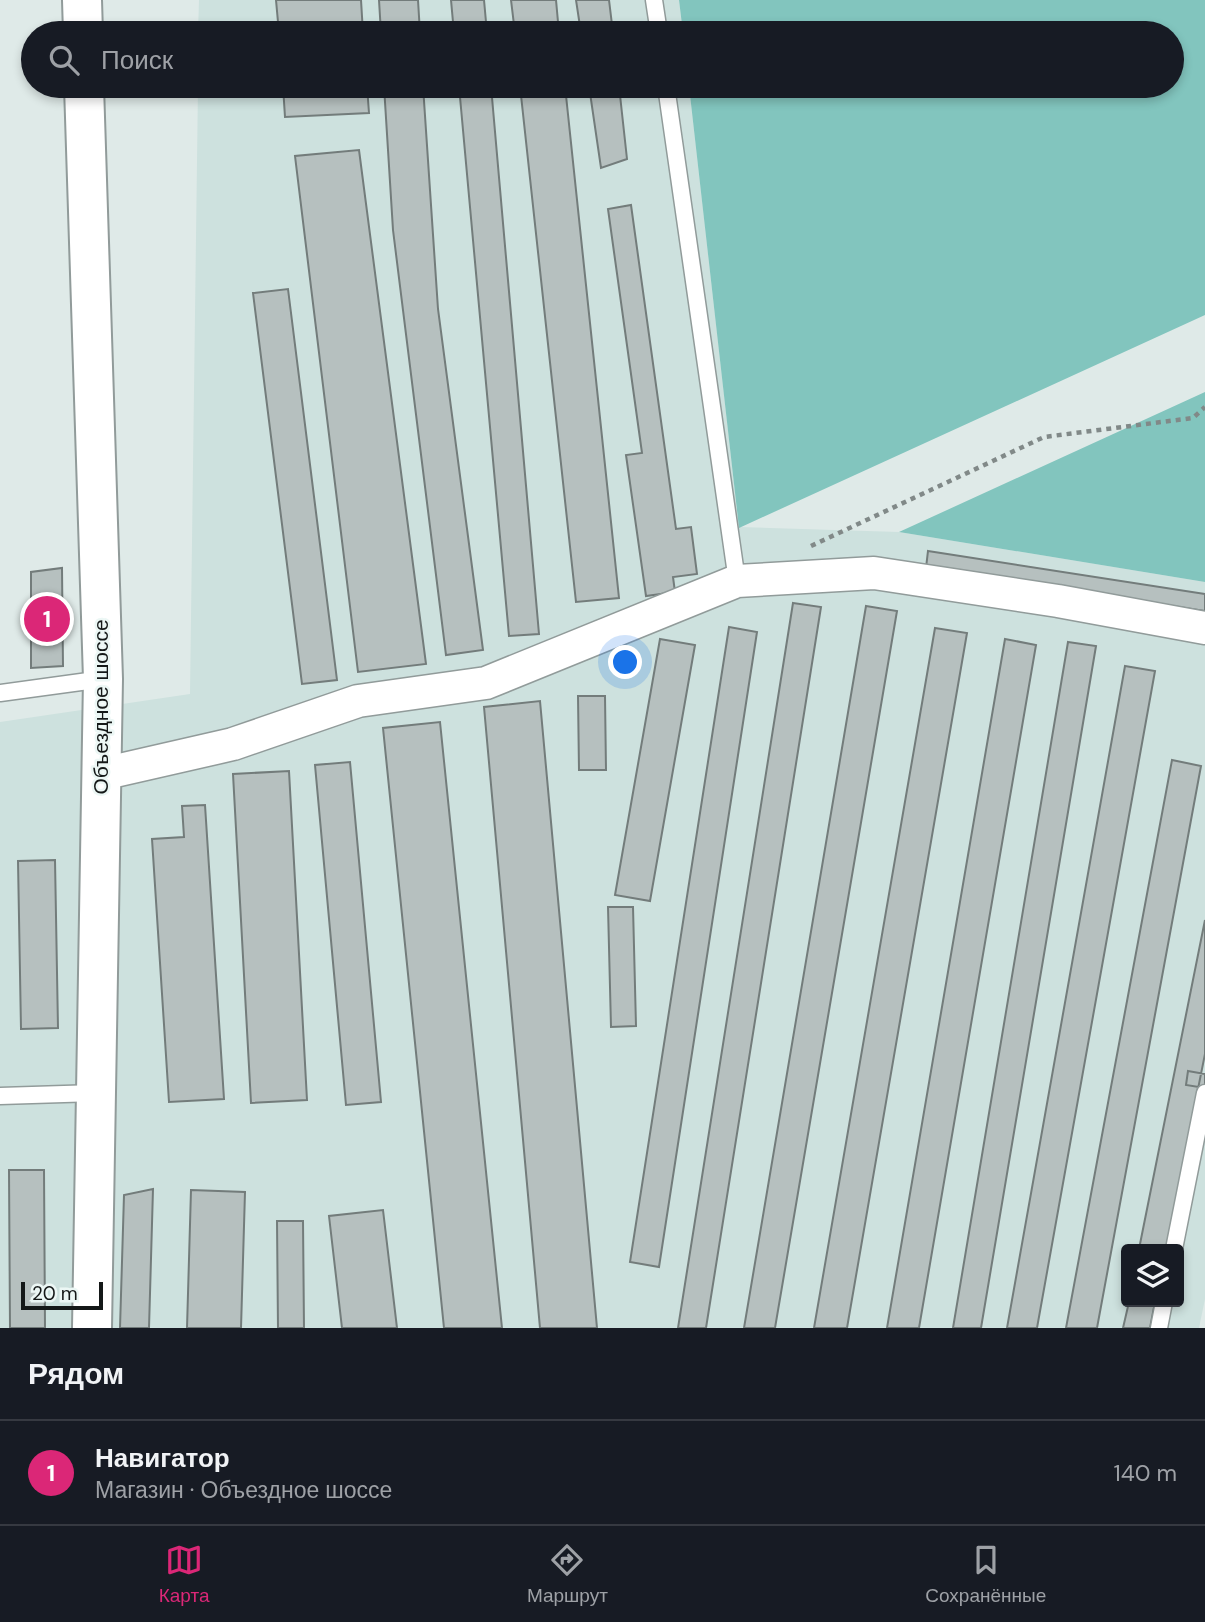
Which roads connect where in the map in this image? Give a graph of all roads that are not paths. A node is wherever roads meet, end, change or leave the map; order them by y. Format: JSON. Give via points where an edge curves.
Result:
{"nodes":[{"id":1,"x":82,"y":0,"type":"edge"},
{"id":2,"x":654,"y":0,"type":"edge"},
{"id":3,"x":83,"y":21,"type":"edge"},
{"id":4,"x":657,"y":21,"type":"edge"},
{"id":5,"x":84,"y":98,"type":"edge"},
{"id":6,"x":668,"y":98,"type":"edge"},
{"id":7,"x":737,"y":581,"type":"junction"},
{"id":8,"x":1205,"y":628,"type":"edge"},
{"id":9,"x":103,"y":679,"type":"junction"},
{"id":10,"x":0,"y":693,"type":"edge"},
{"id":11,"x":102,"y":774,"type":"junction"},
{"id":12,"x":96,"y":1093,"type":"junction"},
{"id":13,"x":1205,"y":1093,"type":"edge"},
{"id":14,"x":0,"y":1096,"type":"edge"},
{"id":15,"x":1175,"y":1244,"type":"edge"},
{"id":16,"x":1163,"y":1307,"type":"edge"},
{"id":17,"x":92,"y":1328,"type":"edge"},
{"id":18,"x":1158,"y":1328,"type":"edge"}],
"edges":[{"from":1,"to":3,"type":"street"},
{"from":2,"to":4,"type":"lane"},
{"from":5,"to":9,"type":"street","name":"Объездное шоссе"},
{"from":6,"to":7,"type":"lane"},
{"from":7,"to":8,"type":"street","via":[[874,573]]},
{"from":7,"to":11,"type":"street","via":[[486,683],[358,701],[233,744]]},
{"from":9,"to":10,"type":"lane"},
{"from":9,"to":11,"type":"street","name":"Объездное шоссе"},
{"from":11,"to":12,"type":"street","name":"Объездное шоссе"},
{"from":12,"to":14,"type":"lane"},
{"from":12,"to":17,"type":"street","name":"Объездное шоссе"},
{"from":13,"to":15,"type":"lane"},
{"from":16,"to":18,"type":"lane"}]}
